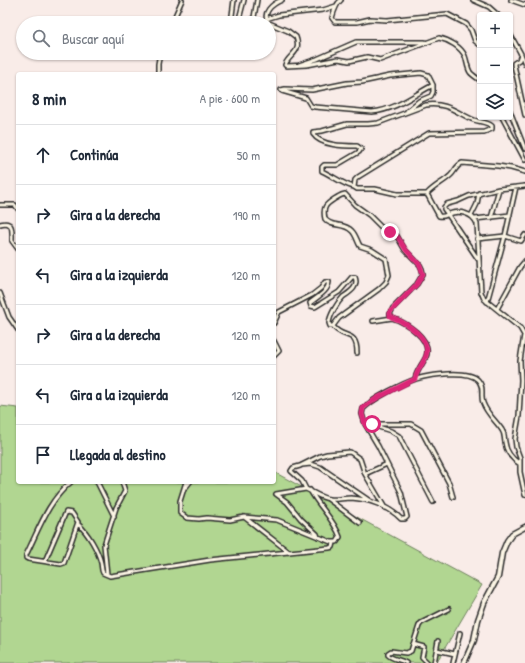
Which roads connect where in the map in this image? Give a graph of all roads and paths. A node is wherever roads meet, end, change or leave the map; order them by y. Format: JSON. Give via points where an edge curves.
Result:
{"nodes":[{"id":1,"x":182,"y":0,"type":"edge"},
{"id":2,"x":234,"y":0,"type":"edge"},
{"id":3,"x":244,"y":0,"type":"edge"},
{"id":4,"x":257,"y":0,"type":"edge"},
{"id":5,"x":282,"y":0,"type":"edge"},
{"id":6,"x":341,"y":0,"type":"edge"},
{"id":7,"x":473,"y":0,"type":"edge"},
{"id":8,"x":511,"y":0,"type":"edge"},
{"id":9,"x":525,"y":5,"type":"edge"},
{"id":10,"x":336,"y":6,"type":"junction"},
{"id":11,"x":495,"y":12,"type":"edge"},
{"id":12,"x":175,"y":16,"type":"edge"},
{"id":13,"x":232,"y":16,"type":"edge"},
{"id":14,"x":240,"y":16,"type":"edge"},
{"id":15,"x":254,"y":16,"type":"edge"},
{"id":16,"x":267,"y":16,"type":"edge"},
{"id":17,"x":276,"y":16,"type":"edge"},
{"id":18,"x":276,"y":26,"type":"edge"},
{"id":19,"x":513,"y":39,"type":"edge"},
{"id":20,"x":432,"y":40,"type":"junction"},
{"id":21,"x":477,"y":43,"type":"edge"},
{"id":22,"x":522,"y":54,"type":"junction"},
{"id":23,"x":159,"y":60,"type":"edge"},
{"id":24,"x":525,"y":64,"type":"edge"},
{"id":25,"x":291,"y":67,"type":"junction"},
{"id":26,"x":158,"y":72,"type":"edge"},
{"id":27,"x":477,"y":78,"type":"edge"},
{"id":28,"x":433,"y":85,"type":"junction"},
{"id":29,"x":404,"y":114,"type":"junction"},
{"id":30,"x":525,"y":115,"type":"edge"},
{"id":31,"x":513,"y":119,"type":"edge"},
{"id":32,"x":504,"y":120,"type":"edge"},
{"id":33,"x":525,"y":149,"type":"edge"},
{"id":34,"x":525,"y":160,"type":"edge"},
{"id":35,"x":525,"y":172,"type":"edge"},
{"id":36,"x":525,"y":186,"type":"edge"},
{"id":37,"x":354,"y":187,"type":"junction"},
{"id":38,"x":516,"y":187,"type":"junction"},
{"id":39,"x":499,"y":189,"type":"junction"},
{"id":40,"x":480,"y":193,"type":"junction"},
{"id":41,"x":427,"y":194,"type":"junction"},
{"id":42,"x":0,"y":205,"type":"edge"},
{"id":43,"x":16,"y":206,"type":"edge"},
{"id":44,"x":448,"y":214,"type":"junction"},
{"id":45,"x":510,"y":215,"type":"junction"},
{"id":46,"x":471,"y":216,"type":"junction"},
{"id":47,"x":490,"y":218,"type":"junction"},
{"id":48,"x":475,"y":219,"type":"junction"},
{"id":49,"x":0,"y":224,"type":"edge"},
{"id":50,"x":505,"y":236,"type":"junction"},
{"id":51,"x":525,"y":236,"type":"edge"},
{"id":52,"x":477,"y":239,"type":"junction"},
{"id":53,"x":16,"y":246,"type":"edge"},
{"id":54,"x":479,"y":260,"type":"junction"},
{"id":55,"x":525,"y":261,"type":"edge"},
{"id":56,"x":0,"y":293,"type":"edge"},
{"id":57,"x":487,"y":302,"type":"junction"},
{"id":58,"x":497,"y":309,"type":"junction"},
{"id":59,"x":392,"y":318,"type":"junction"},
{"id":60,"x":276,"y":319,"type":"edge"},
{"id":61,"x":373,"y":321,"type":"dead end"},
{"id":62,"x":333,"y":326,"type":"junction"},
{"id":63,"x":16,"y":327,"type":"edge"},
{"id":64,"x":276,"y":345,"type":"edge"},
{"id":65,"x":276,"y":348,"type":"edge"},
{"id":66,"x":279,"y":350,"type":"junction"},
{"id":67,"x":276,"y":354,"type":"edge"},
{"id":68,"x":357,"y":354,"type":"dead end"},
{"id":69,"x":415,"y":379,"type":"junction"},
{"id":70,"x":365,"y":424,"type":"junction"},
{"id":71,"x":372,"y":424,"type":"junction"},
{"id":72,"x":387,"y":464,"type":"junction"},
{"id":73,"x":520,"y":464,"type":"junction"},
{"id":74,"x":300,"y":466,"type":"junction"},
{"id":75,"x":365,"y":474,"type":"junction"},
{"id":76,"x":69,"y":484,"type":"edge"},
{"id":77,"x":98,"y":484,"type":"edge"},
{"id":78,"x":123,"y":484,"type":"edge"},
{"id":79,"x":185,"y":484,"type":"edge"},
{"id":80,"x":188,"y":484,"type":"edge"},
{"id":81,"x":306,"y":489,"type":"junction"},
{"id":82,"x":183,"y":490,"type":"junction"},
{"id":83,"x":310,"y":490,"type":"junction"},
{"id":84,"x":525,"y":495,"type":"edge"},
{"id":85,"x":453,"y":496,"type":"dead end"},
{"id":86,"x":328,"y":499,"type":"junction"},
{"id":87,"x":371,"y":502,"type":"junction"},
{"id":88,"x":433,"y":502,"type":"dead end"},
{"id":89,"x":385,"y":508,"type":"junction"},
{"id":90,"x":114,"y":516,"type":"junction"},
{"id":91,"x":244,"y":517,"type":"junction"},
{"id":92,"x":360,"y":523,"type":"dead end"},
{"id":93,"x":78,"y":524,"type":"junction"},
{"id":94,"x":525,"y":527,"type":"edge"},
{"id":95,"x":318,"y":537,"type":"junction"},
{"id":96,"x":334,"y":543,"type":"junction"},
{"id":97,"x":289,"y":552,"type":"junction"},
{"id":98,"x":45,"y":561,"type":"junction"},
{"id":99,"x":107,"y":574,"type":"junction"},
{"id":100,"x":449,"y":609,"type":"dead end"},
{"id":101,"x":460,"y":633,"type":"dead end"},
{"id":102,"x":438,"y":641,"type":"dead end"},
{"id":103,"x":413,"y":644,"type":"junction"},
{"id":104,"x":437,"y":650,"type":"junction"},
{"id":105,"x":455,"y":654,"type":"junction"},
{"id":106,"x":406,"y":663,"type":"edge"},
{"id":107,"x":428,"y":663,"type":"edge"},
{"id":108,"x":434,"y":663,"type":"edge"},
{"id":109,"x":453,"y":663,"type":"edge"},
{"id":110,"x":464,"y":663,"type":"edge"}],
"edges":[{"from":1,"to":12,"type":"street"},
{"from":2,"to":13,"type":"street"},
{"from":3,"to":14,"type":"street"},
{"from":4,"to":15,"type":"street"},
{"from":5,"to":16,"type":"street","via":[[269,8]]},
{"from":6,"to":10,"type":"street"},
{"from":7,"to":11,"type":"street"},
{"from":8,"to":9,"type":"street"},
{"from":10,"to":17,"type":"street"},
{"from":10,"to":21,"type":"street","via":[[332,18],[338,23],[447,14],[466,24]]},
{"from":18,"to":25,"type":"street","via":[[296,37],[296,52],[285,64]]},
{"from":19,"to":22,"type":"street"},
{"from":20,"to":25,"type":"street","via":[[356,42]]},
{"from":20,"to":25,"type":"street","via":[[380,60],[338,59]]},
{"from":20,"to":27,"type":"street","via":[[439,38],[451,42],[465,56],[471,74]]},
{"from":22,"to":24,"type":"street"},
{"from":22,"to":30,"type":"street","via":[[514,66]]},
{"from":23,"to":26,"type":"street"},
{"from":28,"to":28,"type":"street","via":[[428,75],[415,73],[312,90],[281,90],[306,98],[311,106],[315,107],[372,112],[398,105]]},
{"from":28,"to":29,"type":"street","via":[[431,96],[419,101]]},
{"from":29,"to":37,"type":"street","via":[[368,124],[347,124],[312,134],[328,144],[357,146],[361,149],[337,165],[322,167],[322,171]]},
{"from":29,"to":37,"type":"street","via":[[426,105],[441,105],[489,124],[492,129],[484,132],[429,133],[358,177]]},
{"from":31,"to":33,"type":"street"},
{"from":32,"to":34,"type":"street"},
{"from":35,"to":41,"type":"street","via":[[498,166],[462,163]]},
{"from":36,"to":38,"type":"street"},
{"from":37,"to":41,"type":"street","via":[[357,190],[375,189],[397,194]]},
{"from":38,"to":39,"type":"street"},
{"from":38,"to":45,"type":"street"},
{"from":39,"to":40,"type":"street"},
{"from":39,"to":47,"type":"street"},
{"from":40,"to":44,"type":"street","via":[[447,204],[444,209]]},
{"from":40,"to":46,"type":"street"},
{"from":41,"to":44,"type":"street","via":[[439,216]]},
{"from":42,"to":43,"type":"street"},
{"from":44,"to":46,"type":"street","via":[[461,212]]},
{"from":44,"to":54,"type":"street"},
{"from":45,"to":47,"type":"street"},
{"from":45,"to":50,"type":"street"},
{"from":46,"to":48,"type":"street"},
{"from":47,"to":48,"type":"street"},
{"from":48,"to":52,"type":"street"},
{"from":49,"to":53,"type":"street","via":[[9,224],[13,230],[12,241]]},
{"from":50,"to":51,"type":"street","via":[[519,241]]},
{"from":50,"to":52,"type":"street"},
{"from":50,"to":57,"type":"street"},
{"from":52,"to":54,"type":"street"},
{"from":54,"to":57,"type":"street","via":[[481,292]]},
{"from":55,"to":58,"type":"street"},
{"from":56,"to":63,"type":"street","via":[[9,317]]},
{"from":57,"to":58,"type":"street"},
{"from":58,"to":73,"type":"street","via":[[520,328],[524,335],[520,361],[519,416],[515,439]]},
{"from":59,"to":61,"type":"street"},
{"from":59,"to":62,"type":"street","via":[[390,312],[417,284],[423,274],[422,269],[397,236],[381,227],[343,194],[326,205],[325,219],[330,224],[348,228],[360,246],[386,259],[389,275],[379,289],[339,318]]},
{"from":59,"to":69,"type":"street","via":[[401,321],[420,335],[425,344],[426,357]]},
{"from":60,"to":62,"type":"street","via":[[279,312],[312,295],[326,282],[329,282],[328,286],[310,303],[311,306],[315,307],[339,292],[352,277],[355,277],[354,288],[340,301],[329,318],[328,323]]},
{"from":62,"to":68,"type":"street","via":[[355,340]]},
{"from":64,"to":66,"type":"street"},
{"from":65,"to":66,"type":"street"},
{"from":66,"to":67,"type":"street"},
{"from":69,"to":70,"type":"street","via":[[367,404],[362,412]]},
{"from":69,"to":73,"type":"street","via":[[463,374],[479,381],[484,405],[503,432],[506,448]]},
{"from":70,"to":71,"type":"street"},
{"from":70,"to":72,"type":"street"},
{"from":71,"to":85,"type":"street","via":[[412,424],[418,427],[449,483]]},
{"from":71,"to":88,"type":"street","via":[[399,436]]},
{"from":72,"to":75,"type":"street"},
{"from":72,"to":89,"type":"street","via":[[401,492],[407,517],[401,520]]},
{"from":73,"to":84,"type":"street"},
{"from":74,"to":75,"type":"street","via":[[320,456],[350,452],[360,459]]},
{"from":74,"to":81,"type":"street","via":[[291,471],[302,481]]},
{"from":74,"to":87,"type":"street","via":[[311,464],[320,467]]},
{"from":75,"to":89,"type":"street"},
{"from":76,"to":98,"type":"street","via":[[42,518],[26,555],[28,559]]},
{"from":77,"to":90,"type":"street"},
{"from":78,"to":90,"type":"street","via":[[125,491],[118,501]]},
{"from":79,"to":82,"type":"street"},
{"from":80,"to":82,"type":"street"},
{"from":81,"to":83,"type":"street"},
{"from":81,"to":95,"type":"street","via":[[276,494],[287,502]]},
{"from":82,"to":91,"type":"street","via":[[180,513],[183,516],[230,520]]},
{"from":83,"to":86,"type":"street"},
{"from":83,"to":96,"type":"street","via":[[336,527],[340,537],[338,542]]},
{"from":86,"to":87,"type":"street","via":[[352,498]]},
{"from":86,"to":92,"type":"street"},
{"from":87,"to":89,"type":"street"},
{"from":90,"to":99,"type":"street","via":[[104,545]]},
{"from":91,"to":95,"type":"street","via":[[278,520]]},
{"from":91,"to":97,"type":"street"},
{"from":93,"to":98,"type":"street","via":[[64,563]]},
{"from":93,"to":98,"type":"street","via":[[77,518],[66,512]]},
{"from":93,"to":99,"type":"street","via":[[92,543],[101,570]]},
{"from":94,"to":110,"type":"main road","via":[[512,534],[506,541],[498,577],[484,603],[474,640]]},
{"from":95,"to":96,"type":"street"},
{"from":96,"to":97,"type":"street","via":[[333,547],[329,548]]},
{"from":97,"to":99,"type":"street"},
{"from":100,"to":103,"type":"street","via":[[422,623]]},
{"from":101,"to":105,"type":"street"},
{"from":102,"to":104,"type":"street"},
{"from":103,"to":106,"type":"street","via":[[409,652],[388,653],[391,658]]},
{"from":103,"to":107,"type":"street","via":[[424,647],[422,657]]},
{"from":104,"to":105,"type":"street"},
{"from":104,"to":108,"type":"street"},
{"from":105,"to":109,"type":"street"}]}
